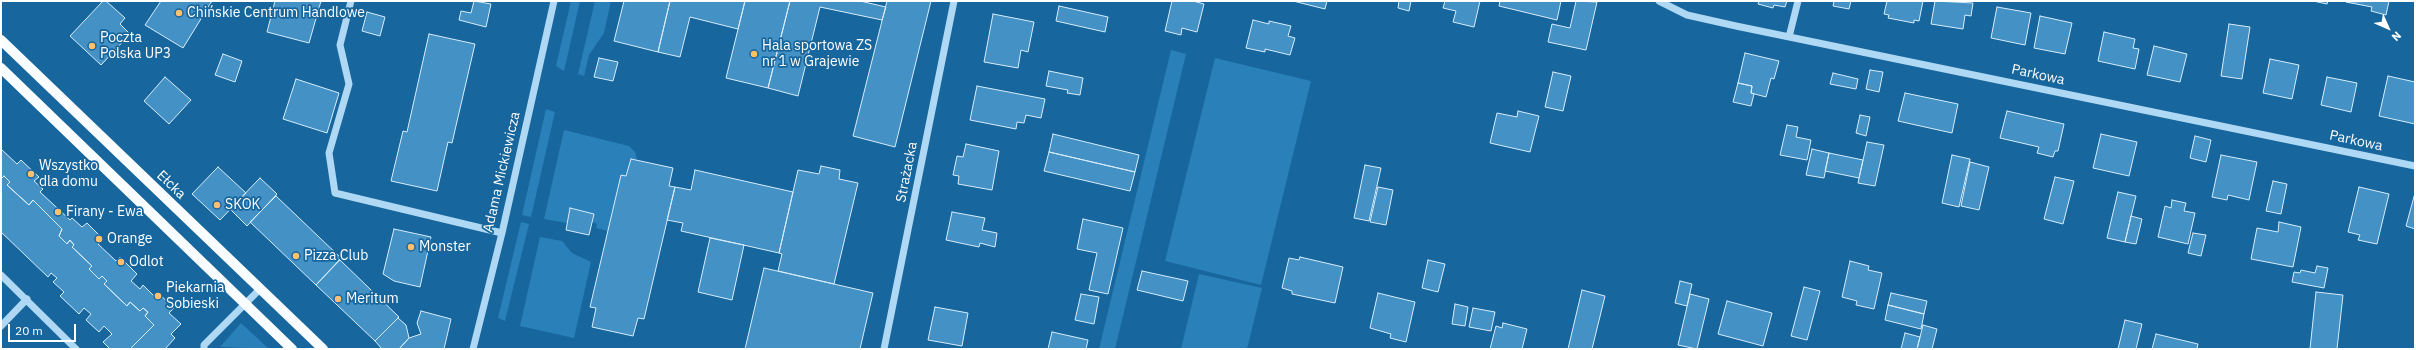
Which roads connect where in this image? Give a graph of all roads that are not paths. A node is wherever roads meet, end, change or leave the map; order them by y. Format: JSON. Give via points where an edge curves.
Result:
{"nodes":[{"id":1,"x":351,"y":1,"type":"edge"},
{"id":2,"x":554,"y":1,"type":"edge"},
{"id":3,"x":954,"y":1,"type":"edge"},
{"id":4,"x":1659,"y":1,"type":"edge"},
{"id":5,"x":1798,"y":1,"type":"edge"},
{"id":6,"x":1790,"y":36,"type":"junction"},
{"id":7,"x":1,"y":40,"type":"edge"},
{"id":8,"x":1,"y":68,"type":"edge"},
{"id":9,"x":2415,"y":166,"type":"edge"},
{"id":10,"x":502,"y":232,"type":"junction"},
{"id":11,"x":1,"y":275,"type":"edge"},
{"id":12,"x":260,"y":289,"type":"junction"},
{"id":13,"x":27,"y":299,"type":"junction"},
{"id":14,"x":246,"y":303,"type":"junction"},
{"id":15,"x":1,"y":326,"type":"edge"},
{"id":16,"x":76,"y":349,"type":"edge"},
{"id":17,"x":204,"y":349,"type":"edge"},
{"id":18,"x":292,"y":349,"type":"edge"},
{"id":19,"x":323,"y":349,"type":"edge"},
{"id":20,"x":473,"y":349,"type":"edge"},
{"id":21,"x":884,"y":349,"type":"edge"}],
"edges":[{"from":1,"to":10,"type":"street","via":[[340,45],[349,84],[329,153],[335,193]]},
{"from":2,"to":10,"type":"street","name":"Adama Mickiewicza"},
{"from":3,"to":21,"type":"street","name":"Strażacka"},
{"from":4,"to":6,"type":"street","name":"Parkowa","via":[[1687,15]]},
{"from":5,"to":6,"type":"street"},
{"from":6,"to":9,"type":"street","name":"Parkowa"},
{"from":7,"to":12,"type":"main road","name":"Ełcka"},
{"from":8,"to":14,"type":"main road"},
{"from":10,"to":20,"type":"street","name":"Adama Mickiewicza"},
{"from":11,"to":13,"type":"street"},
{"from":12,"to":14,"type":"street"},
{"from":12,"to":19,"type":"main road","name":"Ełcka"},
{"from":13,"to":15,"type":"street"},
{"from":13,"to":16,"type":"street"},
{"from":14,"to":17,"type":"street","via":[[204,345]]},
{"from":14,"to":18,"type":"main road"}]}
